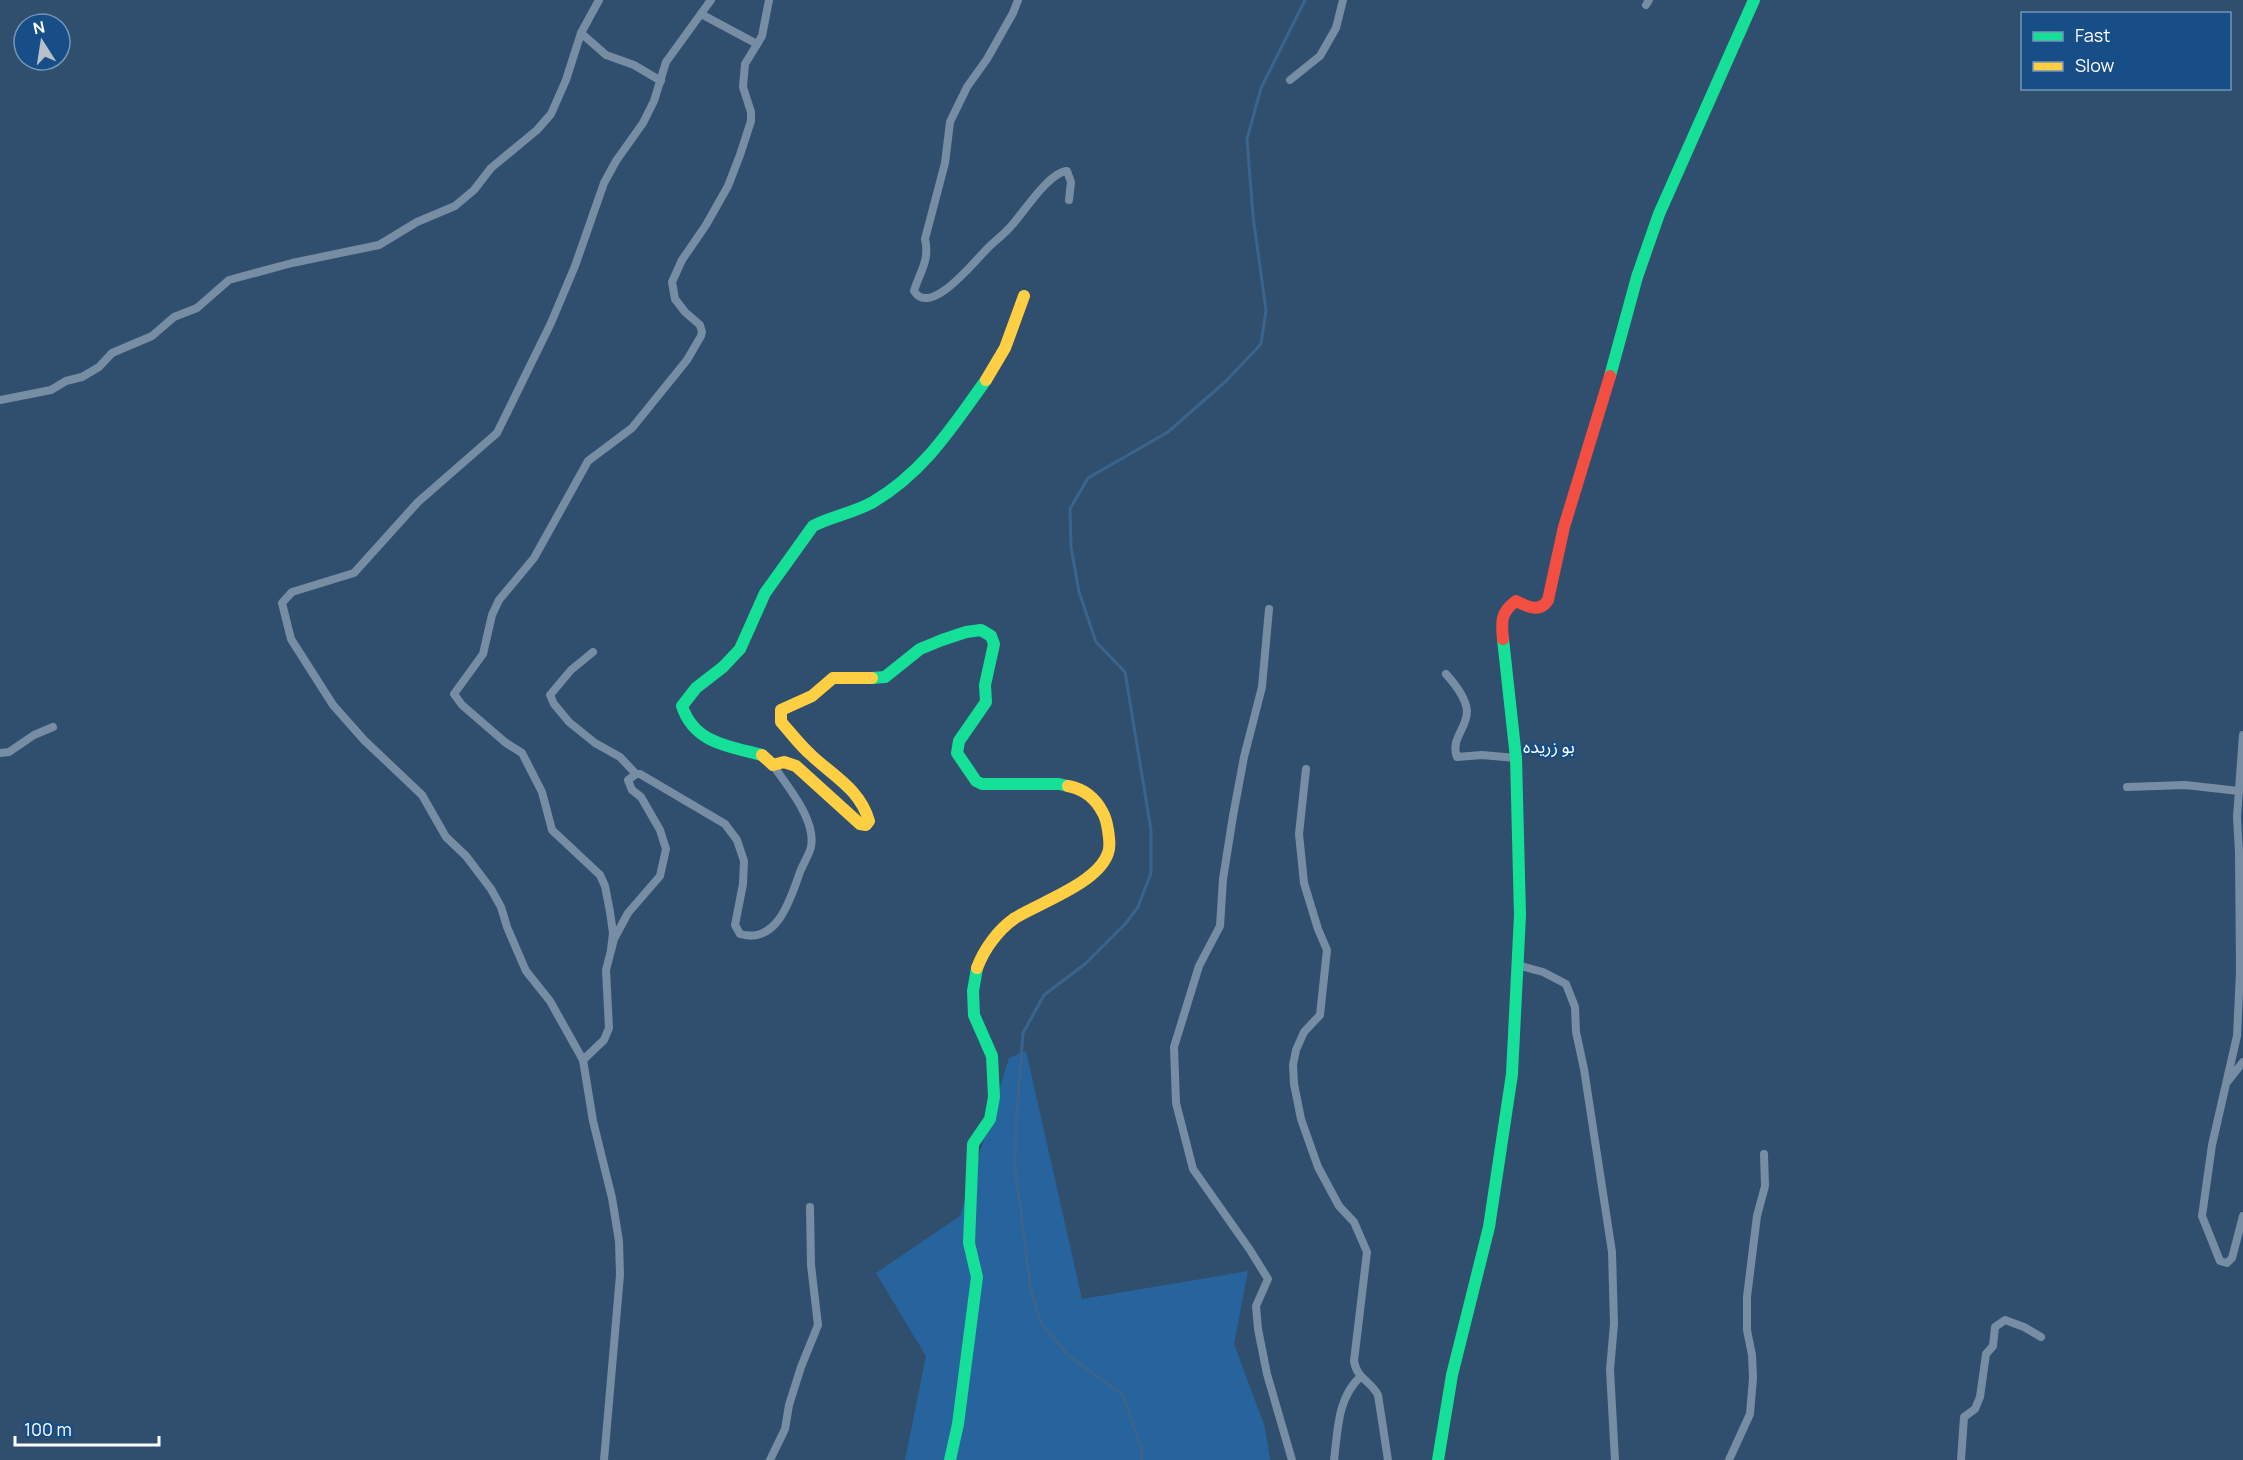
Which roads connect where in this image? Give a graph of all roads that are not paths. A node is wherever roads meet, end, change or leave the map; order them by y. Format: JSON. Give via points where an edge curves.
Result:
{"nodes":[{"id":1,"x":599,"y":0,"type":"edge"},
{"id":2,"x":711,"y":0,"type":"edge"},
{"id":3,"x":769,"y":0,"type":"edge"},
{"id":4,"x":1018,"y":0,"type":"edge"},
{"id":5,"x":1343,"y":0,"type":"edge"},
{"id":6,"x":1755,"y":0,"type":"edge"},
{"id":7,"x":701,"y":14,"type":"junction"},
{"id":8,"x":581,"y":33,"type":"junction"},
{"id":9,"x":757,"y":44,"type":"junction"},
{"id":10,"x":1290,"y":80,"type":"dead end"},
{"id":11,"x":661,"y":81,"type":"junction"},
{"id":12,"x":1069,"y":200,"type":"dead end"},
{"id":13,"x":1024,"y":296,"type":"dead end"},
{"id":14,"x":0,"y":400,"type":"edge"},
{"id":15,"x":1269,"y":609,"type":"dead end"},
{"id":16,"x":593,"y":652,"type":"dead end"},
{"id":17,"x":1446,"y":674,"type":"dead end"},
{"id":18,"x":53,"y":727,"type":"dead end"},
{"id":19,"x":2243,"y":735,"type":"edge"},
{"id":20,"x":0,"y":753,"type":"edge"},
{"id":21,"x":1516,"y":758,"type":"junction"},
{"id":22,"x":773,"y":765,"type":"junction"},
{"id":23,"x":1306,"y":769,"type":"dead end"},
{"id":24,"x":636,"y":774,"type":"junction"},
{"id":25,"x":2127,"y":787,"type":"dead end"},
{"id":26,"x":2239,"y":791,"type":"junction"},
{"id":27,"x":2241,"y":852,"type":"edge"},
{"id":28,"x":611,"y":950,"type":"junction"},
{"id":29,"x":1517,"y":965,"type":"junction"},
{"id":30,"x":583,"y":1060,"type":"junction"},
{"id":31,"x":2243,"y":1062,"type":"edge"},
{"id":32,"x":2226,"y":1083,"type":"junction"},
{"id":33,"x":1764,"y":1154,"type":"dead end"},
{"id":34,"x":810,"y":1207,"type":"dead end"},
{"id":35,"x":2243,"y":1216,"type":"edge"},
{"id":36,"x":2041,"y":1337,"type":"dead end"},
{"id":37,"x":1360,"y":1377,"type":"junction"},
{"id":38,"x":604,"y":1460,"type":"edge"},
{"id":39,"x":770,"y":1460,"type":"edge"},
{"id":40,"x":950,"y":1460,"type":"edge"},
{"id":41,"x":1292,"y":1460,"type":"edge"},
{"id":42,"x":1334,"y":1460,"type":"edge"},
{"id":43,"x":1388,"y":1460,"type":"edge"},
{"id":44,"x":1438,"y":1460,"type":"edge"},
{"id":45,"x":1615,"y":1460,"type":"edge"},
{"id":46,"x":1729,"y":1460,"type":"edge"},
{"id":47,"x":1961,"y":1460,"type":"edge"}],
"edges":[{"from":1,"to":8,"type":"street"},
{"from":2,"to":7,"type":"street"},
{"from":3,"to":9,"type":"street"},
{"from":4,"to":12,"type":"street","via":[[950,122],[945,163],[925,239],[927,261],[914,291],[922,299],[943,292],[1062,171],[1070,175]]},
{"from":5,"to":10,"type":"street","via":[[1335,28],[1320,56]]},
{"from":6,"to":21,"type":"street","via":[[1678,168],[1647,247],[1562,533],[1547,603],[1531,609],[1516,601],[1501,619]]},
{"from":7,"to":9,"type":"street"},
{"from":7,"to":11,"type":"street","via":[[666,62]]},
{"from":8,"to":11,"type":"street","via":[[606,55]]},
{"from":8,"to":14,"type":"street","via":[[551,114],[455,206],[406,227],[379,245],[229,280],[197,308],[174,316],[152,336],[112,353],[82,377],[51,390]]},
{"from":9,"to":28,"type":"street","via":[[742,77],[751,121],[740,154],[728,186],[672,282],[678,303],[702,328],[698,342],[632,428],[588,461],[534,558],[499,600],[483,654],[454,694],[462,705],[522,753],[542,792],[552,830],[600,875],[609,905]]},
{"from":11,"to":30,"type":"street","via":[[643,123],[604,183],[551,323],[497,433],[418,502],[354,573],[292,592],[282,603],[291,639],[333,705],[422,795],[446,837],[491,889],[526,971],[550,1001]]},
{"from":13,"to":22,"type":"street","via":[[1005,348],[988,378],[938,446],[913,474],[874,501],[813,526],[765,594],[740,649],[696,688],[682,706],[687,722],[710,741],[763,755]]},
{"from":15,"to":41,"type":"street","via":[[1262,687],[1233,816],[1220,926],[1199,966],[1174,1047],[1175,1092],[1193,1170],[1268,1279],[1256,1305],[1258,1329]]},
{"from":16,"to":24,"type":"street","via":[[550,695],[569,722],[620,757]]},
{"from":17,"to":21,"type":"street","via":[[1467,712],[1454,749],[1457,757]]},
{"from":18,"to":20,"type":"street","via":[[9,752]]},
{"from":19,"to":26,"type":"street"},
{"from":21,"to":29,"type":"street","via":[[1520,915]]},
{"from":22,"to":24,"type":"street","via":[[811,830],[813,847],[788,907],[773,927],[747,936],[740,934],[735,925],[744,861],[737,840],[724,824]]},
{"from":22,"to":40,"type":"street","via":[[784,762],[796,766],[860,824],[866,825],[868,814],[852,788],[811,755],[780,722],[781,710],[812,696],[833,678],[885,677],[920,649],[981,630],[991,636],[994,644],[985,685],[986,702],[959,741],[957,753],[963,764],[982,784],[1059,783],[1073,787],[1094,798],[1105,814],[1110,845],[1096,870],[1066,892],[1014,919],[993,938],[976,970],[974,1015],[992,1056],[994,1097],[990,1119],[973,1144],[969,1243],[977,1276]]},
{"from":23,"to":37,"type":"street","via":[[1299,834],[1304,883],[1328,950],[1320,1015],[1304,1032],[1296,1050],[1294,1084],[1318,1167],[1339,1206],[1354,1222],[1367,1252],[1354,1361]]},
{"from":24,"to":28,"type":"street","via":[[628,780],[629,785],[641,797],[666,849],[660,876],[628,913]]},
{"from":25,"to":26,"type":"street","via":[[2185,785]]},
{"from":26,"to":27,"type":"street"},
{"from":27,"to":32,"type":"street","via":[[2237,1036]]},
{"from":28,"to":30,"type":"street","via":[[606,970],[609,1028],[600,1045]]},
{"from":29,"to":44,"type":"street","via":[[1512,1074],[1489,1227],[1452,1375]]},
{"from":29,"to":45,"type":"street","via":[[1566,984],[1575,1007],[1612,1252],[1614,1324],[1610,1370]]},
{"from":30,"to":38,"type":"street","via":[[619,1241],[620,1275]]},
{"from":31,"to":32,"type":"street"},
{"from":32,"to":35,"type":"street","via":[[2202,1216],[2220,1261],[2227,1263],[2232,1258]]},
{"from":33,"to":46,"type":"street","via":[[1765,1186],[1757,1216],[1747,1296],[1753,1378],[1750,1414]]},
{"from":34,"to":39,"type":"street","via":[[818,1325],[801,1367],[785,1429]]},
{"from":36,"to":47,"type":"street","via":[[2005,1320],[1995,1327],[1993,1346],[1986,1354],[1980,1397],[1975,1409],[1964,1418]]},
{"from":37,"to":42,"type":"street","via":[[1350,1387],[1340,1411]]},
{"from":37,"to":43,"type":"street","via":[[1378,1395]]}]}
